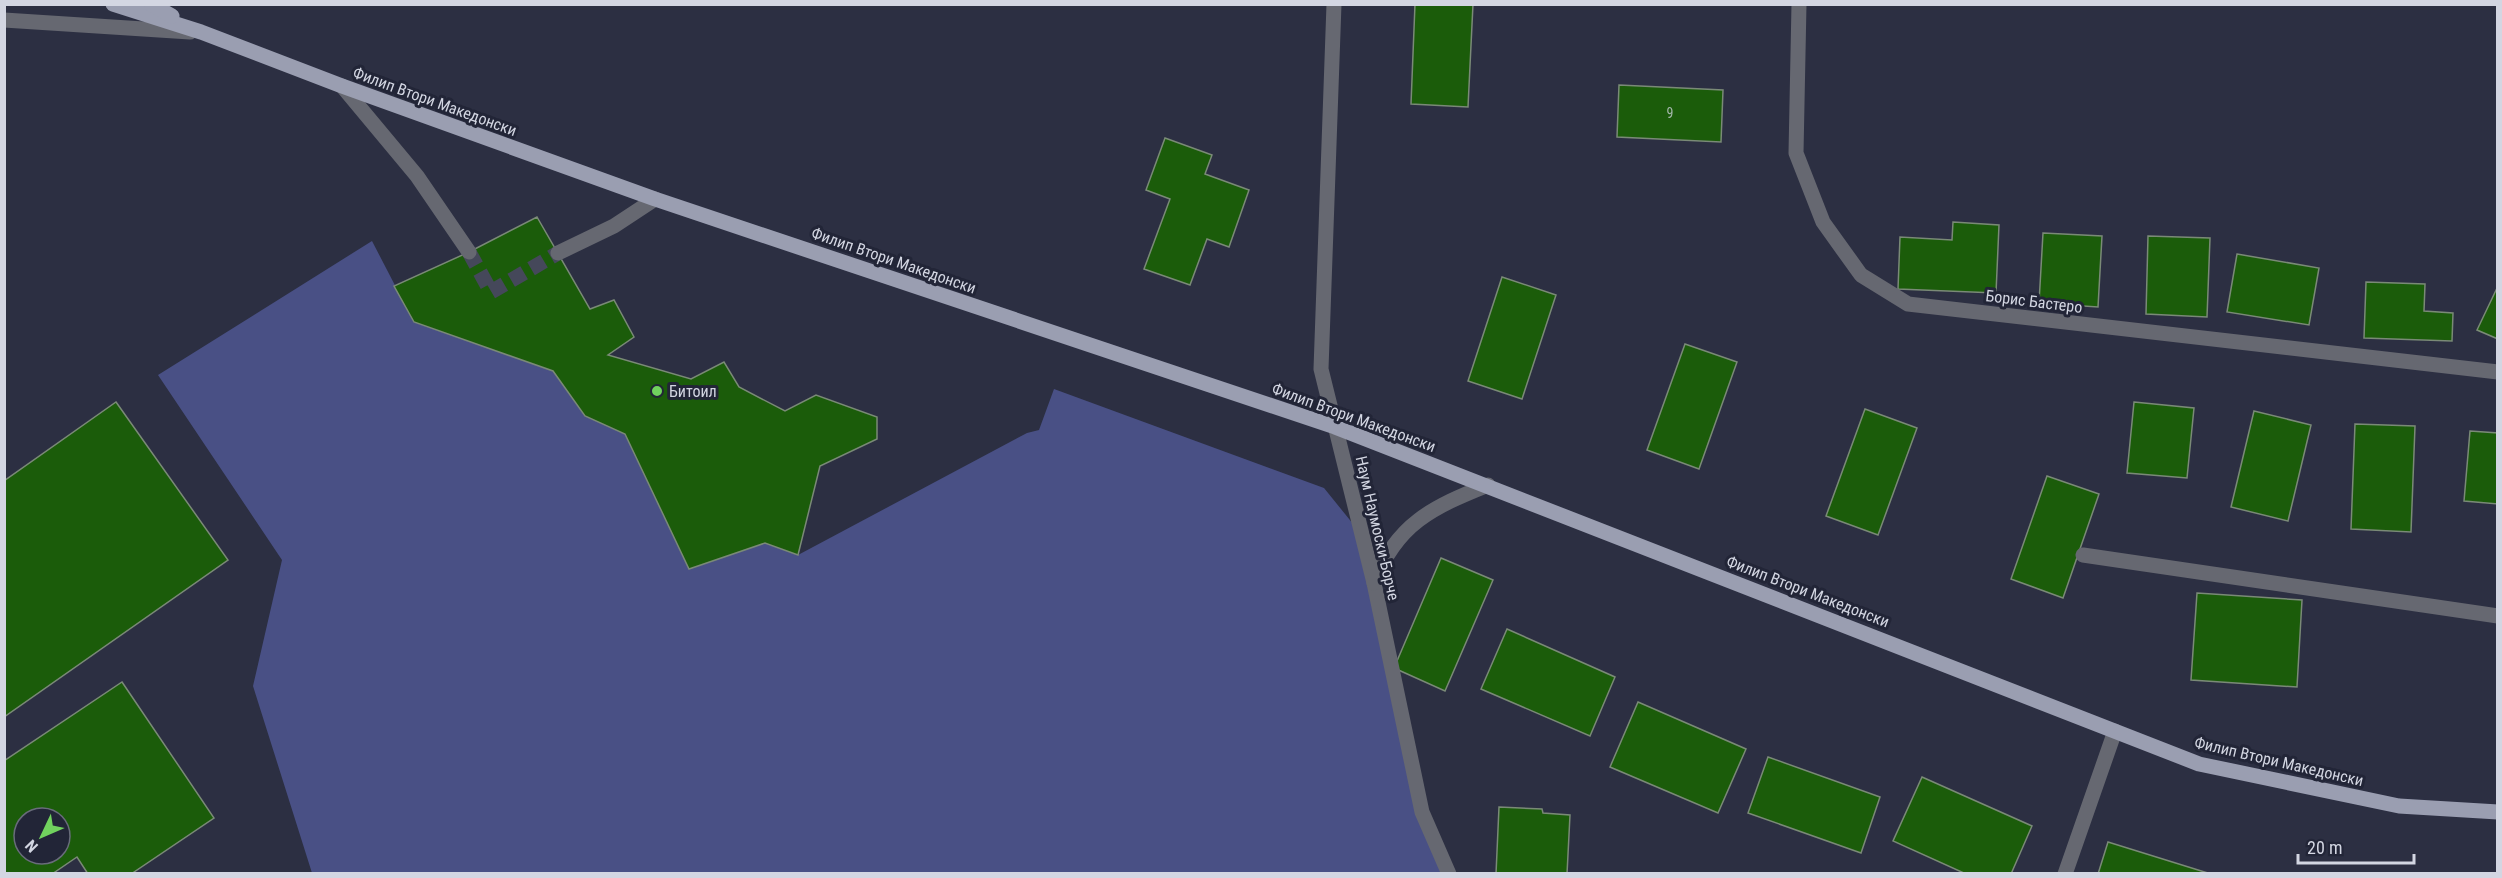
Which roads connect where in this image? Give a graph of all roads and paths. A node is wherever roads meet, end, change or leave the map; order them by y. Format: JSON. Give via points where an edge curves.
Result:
{"nodes":[{"id":1,"x":113,"y":4,"type":"edge"},
{"id":2,"x":151,"y":4,"type":"edge"},
{"id":3,"x":1334,"y":4,"type":"edge"},
{"id":4,"x":1799,"y":4,"type":"edge"},
{"id":5,"x":4,"y":20,"type":"edge"},
{"id":6,"x":201,"y":32,"type":"junction"},
{"id":7,"x":342,"y":86,"type":"junction"},
{"id":8,"x":655,"y":199,"type":"junction"},
{"id":9,"x":469,"y":252,"type":"tunnel mouth"},
{"id":10,"x":558,"y":253,"type":"tunnel mouth"},
{"id":11,"x":2498,"y":372,"type":"edge"},
{"id":12,"x":1335,"y":427,"type":"junction"},
{"id":13,"x":1488,"y":485,"type":"junction"},
{"id":14,"x":2083,"y":555,"type":"dead end"},
{"id":15,"x":1374,"y":583,"type":"junction"},
{"id":16,"x":2498,"y":616,"type":"edge"},
{"id":17,"x":2115,"y":731,"type":"junction"},
{"id":18,"x":2498,"y":812,"type":"edge"},
{"id":19,"x":1449,"y":873,"type":"edge"},
{"id":20,"x":2065,"y":873,"type":"edge"}],
"edges":[{"from":1,"to":6,"type":"main road"},
{"from":2,"to":6,"type":"main road"},
{"from":3,"to":12,"type":"street","name":"Наум Наумоски-Борче","via":[[1321,369]]},
{"from":4,"to":11,"type":"street","name":"Борис Бастеро","via":[[1796,153],[1823,222],[1861,275],[1908,304]]},
{"from":5,"to":6,"type":"street"},
{"from":6,"to":7,"type":"main road","name":"Филип Втори Македонски"},
{"from":7,"to":8,"type":"main road","name":"Филип Втори Македонски"},
{"from":7,"to":9,"type":"street","via":[[417,176]]},
{"from":8,"to":10,"type":"street","via":[[614,226]]},
{"from":8,"to":12,"type":"main road","name":"Филип Втори Македонски"},
{"from":12,"to":13,"type":"main road","name":"Филип Втори Македонски"},
{"from":12,"to":15,"type":"street","name":"Наум Наумоски-Борче"},
{"from":13,"to":15,"type":"street","via":[[1443,503],[1398,538],[1383,559]]},
{"from":13,"to":17,"type":"main road","name":"Филип Втори Македонски"},
{"from":14,"to":16,"type":"street"},
{"from":15,"to":19,"type":"street","name":"Наум Наумоски-Борче","via":[[1422,812]]},
{"from":17,"to":18,"type":"main road","name":"Филип Втори Македонски","via":[[2199,764],[2296,785],[2399,806]]},
{"from":17,"to":20,"type":"street"}]}
